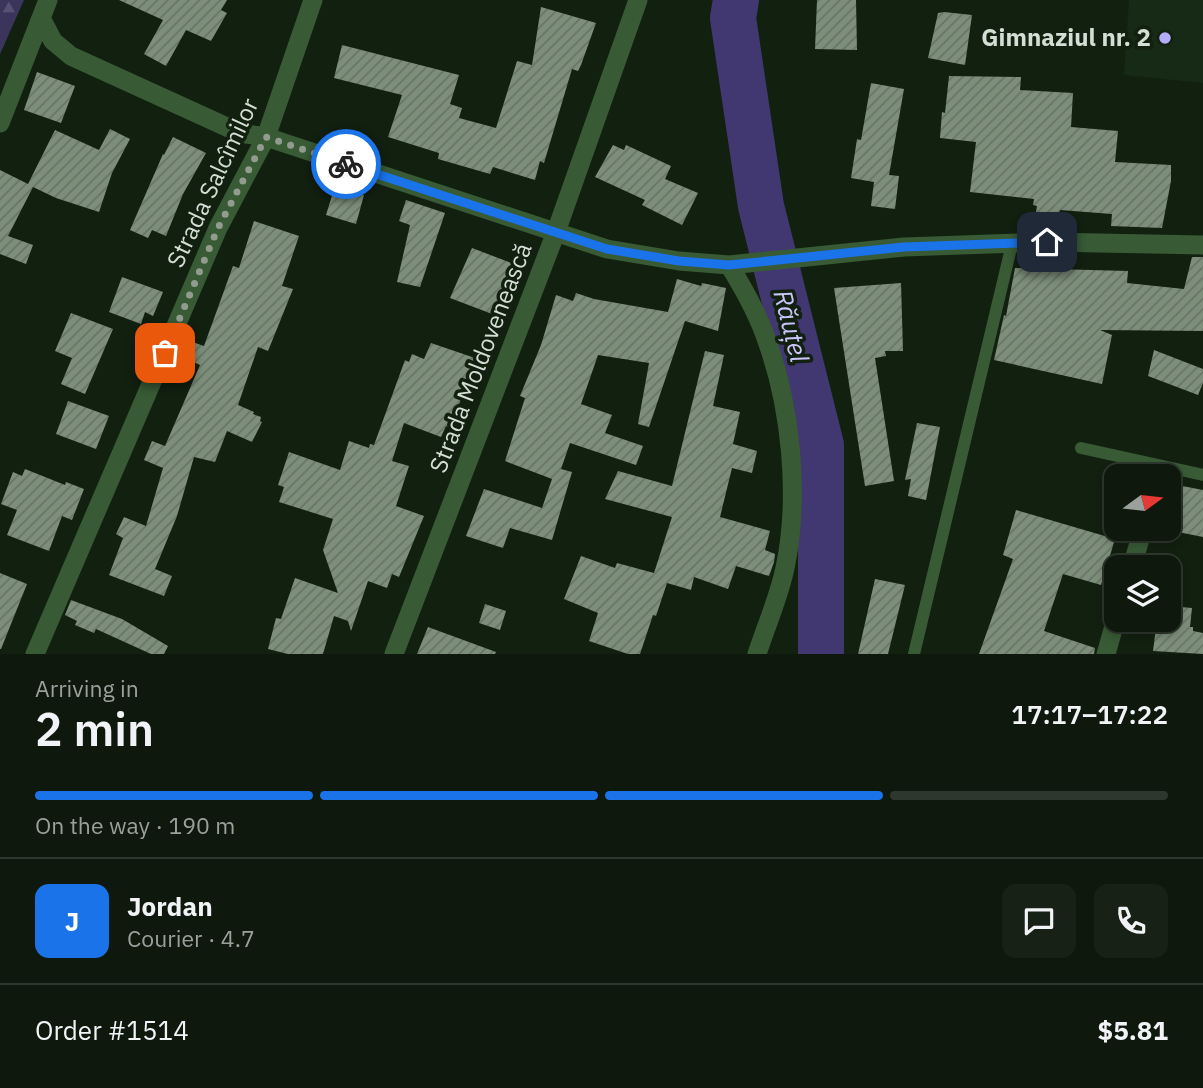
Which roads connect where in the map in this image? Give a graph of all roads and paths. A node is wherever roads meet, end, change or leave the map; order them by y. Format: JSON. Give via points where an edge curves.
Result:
{"nodes":[{"id":1,"x":313,"y":0,"type":"edge"},
{"id":2,"x":638,"y":0,"type":"edge"},
{"id":3,"x":45,"y":9,"type":"edge"},
{"id":4,"x":0,"y":124,"type":"edge"},
{"id":5,"x":266,"y":137,"type":"junction"},
{"id":6,"x":556,"y":232,"type":"junction"},
{"id":7,"x":1012,"y":244,"type":"junction"},
{"id":8,"x":1203,"y":245,"type":"edge"},
{"id":9,"x":736,"y":264,"type":"junction"},
{"id":10,"x":1081,"y":449,"type":"dead end"},
{"id":11,"x":1203,"y":475,"type":"edge"},
{"id":12,"x":1112,"y":632,"type":"edge"},
{"id":13,"x":35,"y":654,"type":"edge"},
{"id":14,"x":394,"y":654,"type":"edge"},
{"id":15,"x":757,"y":654,"type":"edge"},
{"id":16,"x":914,"y":654,"type":"edge"},
{"id":17,"x":1106,"y":654,"type":"edge"}],
"edges":[{"from":1,"to":5,"type":"street","name":"Strada Salcîmilor"},
{"from":2,"to":6,"type":"street","name":"Strada Moldovenească"},
{"from":3,"to":4,"type":"street"},
{"from":3,"to":5,"type":"street","via":[[53,41],[71,56],[240,133]]},
{"from":5,"to":6,"type":"street"},
{"from":5,"to":13,"type":"street","name":"Strada Salcîmilor","via":[[218,228]]},
{"from":6,"to":9,"type":"street","via":[[607,249],[679,261]]},
{"from":6,"to":14,"type":"street","name":"Strada Moldovenească"},
{"from":7,"to":8,"type":"street"},
{"from":7,"to":9,"type":"street","via":[[904,247]]},
{"from":7,"to":16,"type":"lane"},
{"from":9,"to":15,"type":"street","via":[[781,387],[792,488],[785,569]]},
{"from":10,"to":11,"type":"lane"},
{"from":12,"to":17,"type":"street"}]}
